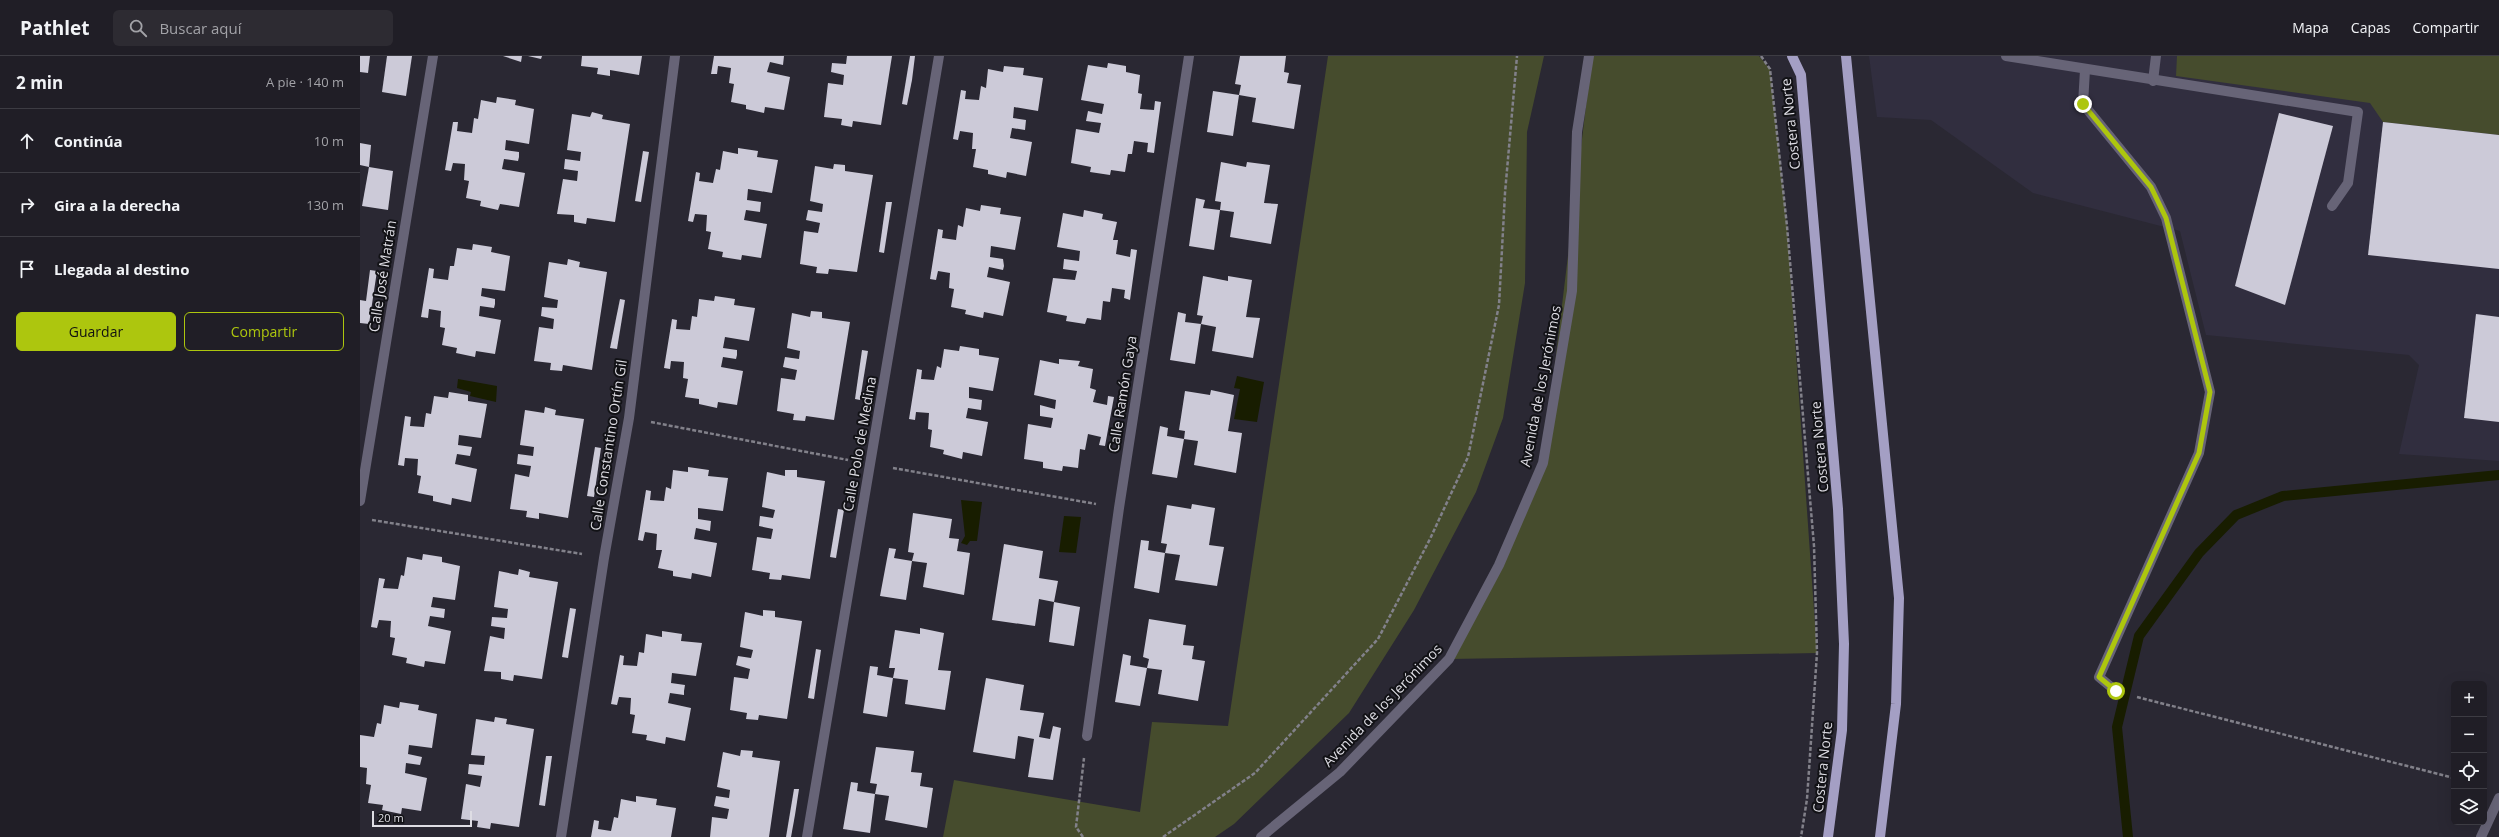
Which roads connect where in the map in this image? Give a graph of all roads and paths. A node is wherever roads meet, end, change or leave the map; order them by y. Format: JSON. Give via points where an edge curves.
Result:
{"nodes":[{"id":1,"x":433,"y":56,"type":"edge"},
{"id":2,"x":675,"y":56,"type":"edge"},
{"id":3,"x":939,"y":56,"type":"edge"},
{"id":4,"x":1189,"y":56,"type":"edge"},
{"id":5,"x":1517,"y":56,"type":"edge"},
{"id":6,"x":1589,"y":56,"type":"edge"},
{"id":7,"x":1761,"y":56,"type":"edge"},
{"id":8,"x":1792,"y":56,"type":"edge"},
{"id":9,"x":1846,"y":56,"type":"edge"},
{"id":10,"x":2006,"y":56,"type":"edge"},
{"id":11,"x":2156,"y":56,"type":"edge"},
{"id":12,"x":2085,"y":70,"type":"junction"},
{"id":13,"x":2153,"y":81,"type":"junction"},
{"id":14,"x":2332,"y":206,"type":"dead end"},
{"id":15,"x":360,"y":501,"type":"edge"},
{"id":16,"x":368,"y":520,"type":"dead end"},
{"id":17,"x":604,"y":558,"type":"junction"},
{"id":18,"x":2116,"y":691,"type":"dead end"},
{"id":19,"x":2138,"y":697,"type":"dead end"},
{"id":20,"x":1087,"y":736,"type":"joint"},
{"id":21,"x":2451,"y":777,"type":"edge"},
{"id":22,"x":2499,"y":798,"type":"edge"},
{"id":23,"x":561,"y":837,"type":"edge"},
{"id":24,"x":807,"y":837,"type":"edge"},
{"id":25,"x":1083,"y":837,"type":"edge"},
{"id":26,"x":1163,"y":837,"type":"edge"},
{"id":27,"x":1261,"y":837,"type":"edge"},
{"id":28,"x":1801,"y":837,"type":"edge"},
{"id":29,"x":1828,"y":837,"type":"edge"},
{"id":30,"x":1880,"y":837,"type":"edge"},
{"id":31,"x":2481,"y":837,"type":"edge"}],
"edges":[{"from":1,"to":15,"type":"street","name":"Calle José Matrán"},
{"from":2,"to":17,"type":"street","name":"Calle Constantino Ortín Gil","via":[[629,418]]},
{"from":3,"to":24,"type":"street","name":"Calle Polo de Medina"},
{"from":4,"to":20,"type":"street","name":"Calle Ramón Gaya","via":[[1118,508]]},
{"from":5,"to":26,"type":"path","via":[[1505,193],[1499,305],[1468,457],[1430,539],[1378,639],[1255,773]]},
{"from":6,"to":27,"type":"street","name":"Avenida de los Jerónimos","via":[[1577,132],[1572,291],[1542,463],[1499,565],[1449,659],[1340,772]]},
{"from":7,"to":28,"type":"path","via":[[1770,69],[1787,226],[1814,546],[1817,653],[1807,799]]},
{"from":8,"to":29,"type":"main road","name":"Costera Norte","via":[[1801,75],[1838,517],[1844,644],[1842,730]]},
{"from":9,"to":30,"type":"main road","via":[[1899,598],[1896,704]]},
{"from":10,"to":12,"type":"street"},
{"from":11,"to":13,"type":"street"},
{"from":12,"to":13,"type":"street"},
{"from":12,"to":18,"type":"street","via":[[2083,104],[2151,187],[2166,218],[2210,392],[2199,453],[2099,677]]},
{"from":13,"to":14,"type":"street","via":[[2358,112],[2348,183]]},
{"from":16,"to":17,"type":"path"},
{"from":17,"to":23,"type":"street","name":"Calle Constantino Ortín Gil"},
{"from":19,"to":21,"type":"path"},
{"from":20,"to":25,"type":"path","via":[[1076,828]]},
{"from":22,"to":31,"type":"street"}]}
